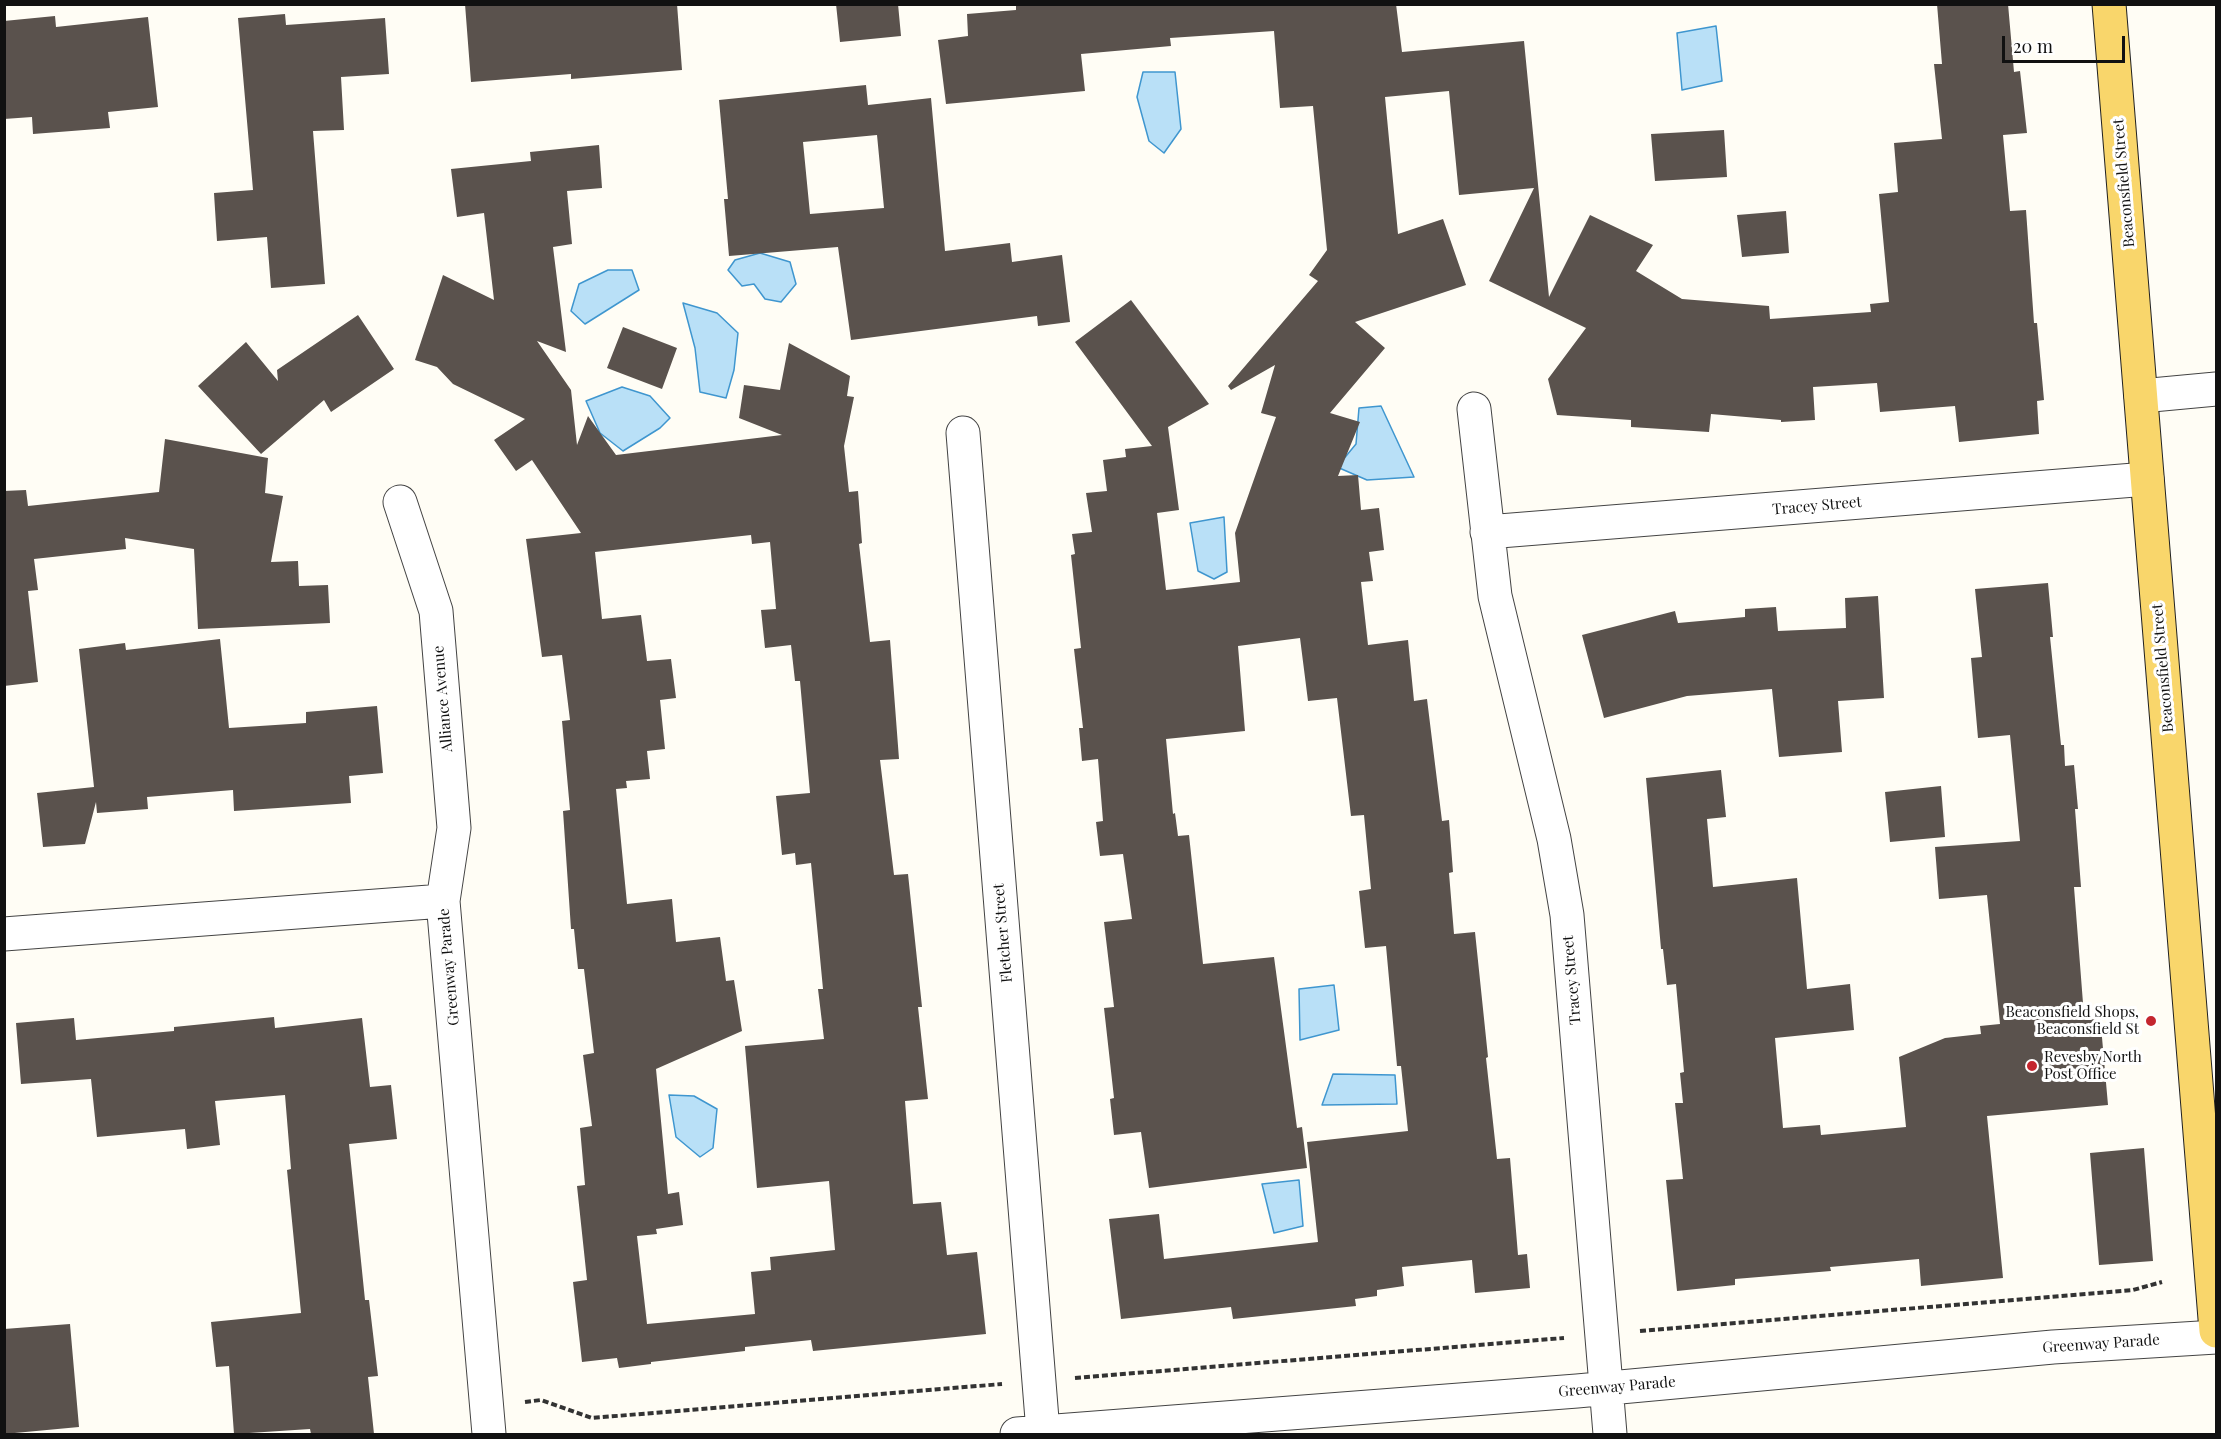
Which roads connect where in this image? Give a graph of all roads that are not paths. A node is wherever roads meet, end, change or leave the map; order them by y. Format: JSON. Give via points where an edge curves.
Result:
{"nodes":[{"id":1,"x":2109,"y":4,"type":"edge"},
{"id":2,"x":2217,"y":389,"type":"edge"},
{"id":3,"x":2141,"y":396,"type":"junction"},
{"id":4,"x":1474,"y":409,"type":"dead end"},
{"id":5,"x":963,"y":433,"type":"dead end"},
{"id":6,"x":2147,"y":479,"type":"junction"},
{"id":7,"x":400,"y":502,"type":"dead end"},
{"id":8,"x":1487,"y":532,"type":"junction"},
{"id":9,"x":443,"y":901,"type":"junction"},
{"id":10,"x":4,"y":934,"type":"edge"},
{"id":11,"x":2217,"y":1331,"type":"edge"},
{"id":12,"x":2217,"y":1336,"type":"edge"},
{"id":13,"x":1606,"y":1388,"type":"junction"},
{"id":14,"x":488,"y":1420,"type":"edge"},
{"id":15,"x":1030,"y":1433,"type":"edge"},
{"id":16,"x":1610,"y":1434,"type":"edge"}],
"edges":[{"from":1,"to":3,"type":"main road","name":"Beaconsfield Street"},
{"from":2,"to":3,"type":"street"},
{"from":3,"to":6,"type":"main road","name":"Beaconsfield Street"},
{"from":4,"to":8,"type":"street","name":"Tracey Street"},
{"from":5,"to":15,"type":"street","name":"Fletcher Street","via":[[1039,1381]]},
{"from":6,"to":8,"type":"street","name":"Tracey Street"},
{"from":6,"to":11,"type":"main road","name":"Beaconsfield Street"},
{"from":7,"to":9,"type":"street","name":"Alliance Avenue","via":[[436,611],[454,828]]},
{"from":8,"to":13,"type":"street","name":"Tracey Street","via":[[1502,631],[1548,812],[1566,905]]},
{"from":9,"to":10,"type":"street","name":"Greenway Parade"},
{"from":9,"to":14,"type":"street","name":"Greenway Parade"},
{"from":12,"to":13,"type":"street","name":"Greenway Parade"},
{"from":13,"to":15,"type":"street","name":"Greenway Parade"},
{"from":13,"to":16,"type":"street","name":"Tracey Street"}]}
